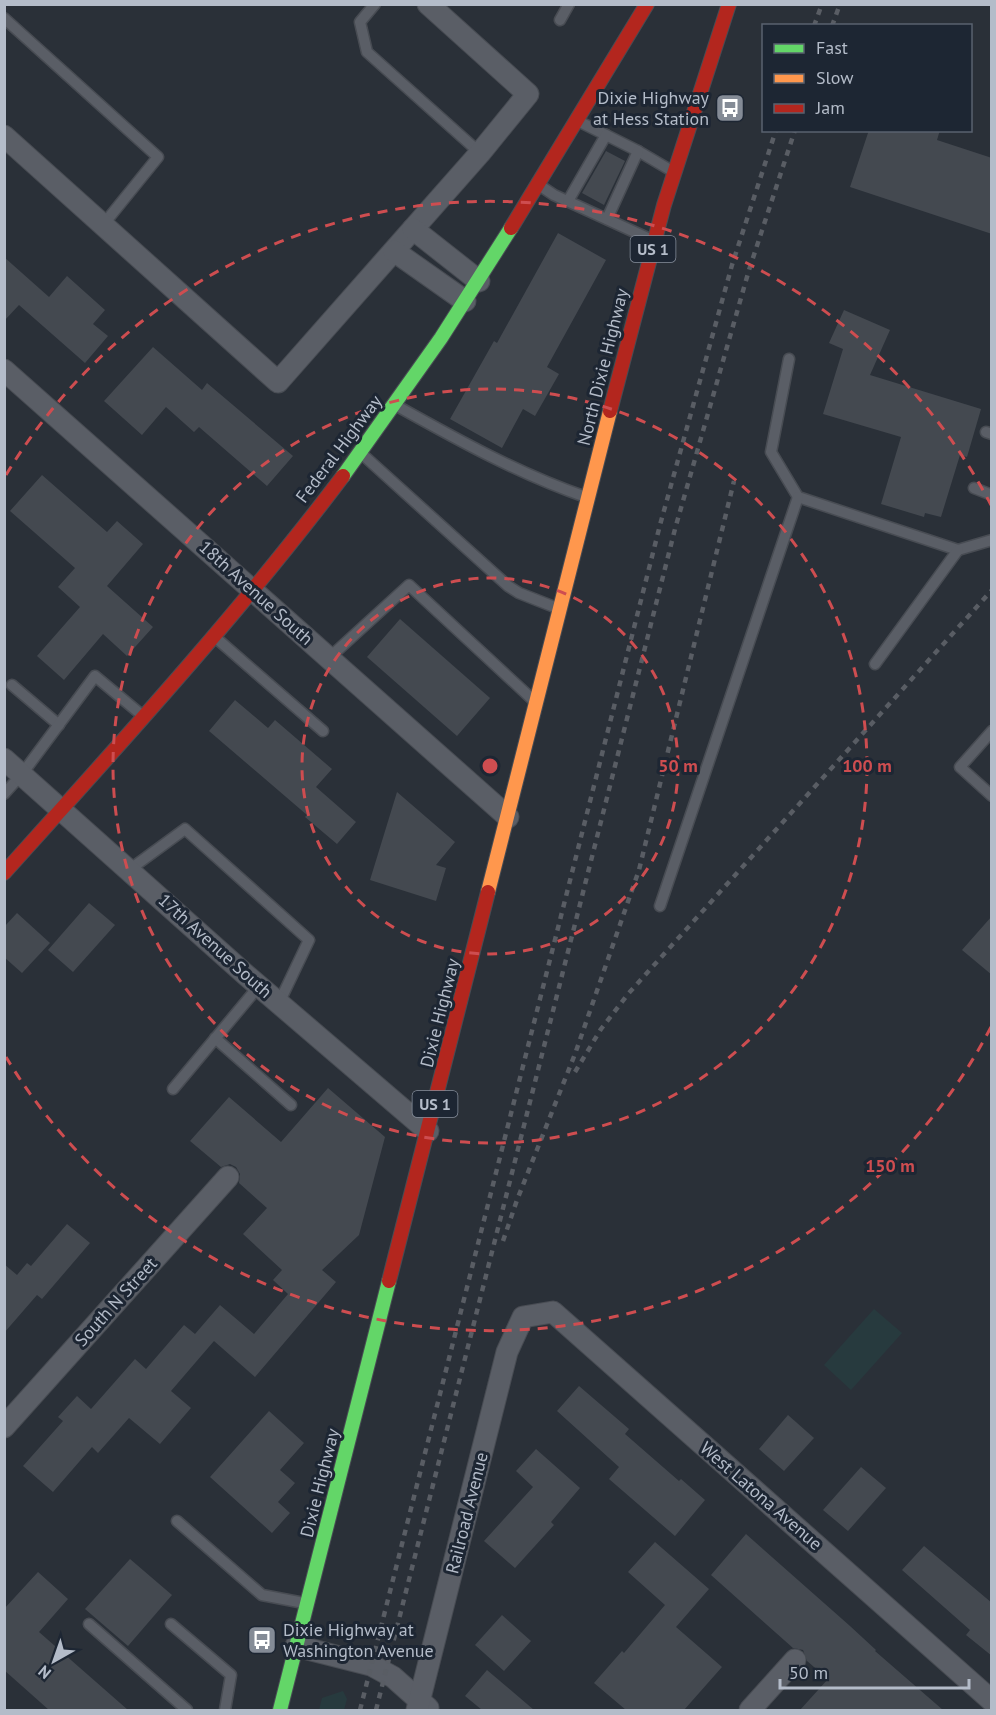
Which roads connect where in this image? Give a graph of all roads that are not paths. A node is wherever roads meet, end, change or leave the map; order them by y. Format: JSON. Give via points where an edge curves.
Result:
{"nodes":[{"id":1,"x":375,"y":4,"type":"edge"},
{"id":2,"x":428,"y":4,"type":"edge"},
{"id":3,"x":570,"y":4,"type":"edge"},
{"id":4,"x":647,"y":4,"type":"edge"},
{"id":5,"x":729,"y":4,"type":"edge"},
{"id":6,"x":4,"y":18,"type":"edge"},
{"id":7,"x":560,"y":20,"type":"dead end"},
{"id":8,"x":578,"y":121,"type":"junction"},
{"id":9,"x":606,"y":135,"type":"junction"},
{"id":10,"x":4,"y":136,"type":"edge"},
{"id":11,"x":638,"y":151,"type":"junction"},
{"id":12,"x":480,"y":153,"type":"junction"},
{"id":13,"x":675,"y":172,"type":"junction"},
{"id":14,"x":539,"y":185,"type":"junction"},
{"id":15,"x":568,"y":201,"type":"junction"},
{"id":16,"x":607,"y":219,"type":"junction"},
{"id":17,"x":104,"y":225,"type":"junction"},
{"id":18,"x":413,"y":229,"type":"junction"},
{"id":19,"x":655,"y":242,"type":"junction"},
{"id":20,"x":394,"y":251,"type":"junction"},
{"id":21,"x":479,"y":281,"type":"junction"},
{"id":22,"x":465,"y":301,"type":"junction"},
{"id":23,"x":789,"y":359,"type":"dead end"},
{"id":24,"x":4,"y":370,"type":"edge"},
{"id":25,"x":394,"y":404,"type":"junction"},
{"id":26,"x":360,"y":452,"type":"junction"},
{"id":27,"x":974,"y":488,"type":"dead end"},
{"id":28,"x":992,"y":495,"type":"edge"},
{"id":29,"x":798,"y":497,"type":"junction"},
{"id":30,"x":589,"y":498,"type":"junction"},
{"id":31,"x":992,"y":540,"type":"edge"},
{"id":32,"x":958,"y":550,"type":"junction"},
{"id":33,"x":253,"y":591,"type":"junction"},
{"id":34,"x":560,"y":610,"type":"junction"},
{"id":35,"x":213,"y":636,"type":"junction"},
{"id":36,"x":328,"y":658,"type":"junction"},
{"id":37,"x":875,"y":664,"type":"dead end"},
{"id":38,"x":12,"y":685,"type":"dead end"},
{"id":39,"x":537,"y":704,"type":"junction"},
{"id":40,"x":143,"y":717,"type":"junction"},
{"id":41,"x":58,"y":725,"type":"junction"},
{"id":42,"x":323,"y":731,"type":"dead end"},
{"id":43,"x":992,"y":731,"type":"edge"},
{"id":44,"x":4,"y":759,"type":"edge"},
{"id":45,"x":22,"y":774,"type":"junction"},
{"id":46,"x":4,"y":794,"type":"edge"},
{"id":47,"x":992,"y":796,"type":"edge"},
{"id":48,"x":61,"y":810,"type":"junction"},
{"id":49,"x":508,"y":817,"type":"junction"},
{"id":50,"x":129,"y":870,"type":"junction"},
{"id":51,"x":4,"y":873,"type":"edge"},
{"id":52,"x":660,"y":906,"type":"dead end"},
{"id":53,"x":259,"y":986,"type":"junction"},
{"id":54,"x":279,"y":1004,"type":"junction"},
{"id":55,"x":215,"y":1038,"type":"junction"},
{"id":56,"x":173,"y":1089,"type":"dead end"},
{"id":57,"x":291,"y":1105,"type":"dead end"},
{"id":58,"x":428,"y":1131,"type":"junction"},
{"id":59,"x":228,"y":1177,"type":"dead end"},
{"id":60,"x":523,"y":1317,"type":"joint"},
{"id":61,"x":8,"y":1417,"type":"edge"},
{"id":62,"x":177,"y":1521,"type":"dead end"},
{"id":63,"x":308,"y":1604,"type":"junction"},
{"id":64,"x":89,"y":1624,"type":"dead end"},
{"id":65,"x":171,"y":1624,"type":"dead end"},
{"id":66,"x":296,"y":1646,"type":"junction"},
{"id":67,"x":795,"y":1660,"type":"dead end"},
{"id":68,"x":992,"y":1701,"type":"edge"},
{"id":69,"x":422,"y":1707,"type":"edge"},
{"id":70,"x":187,"y":1710,"type":"edge"},
{"id":71,"x":225,"y":1710,"type":"edge"},
{"id":72,"x":280,"y":1710,"type":"edge"},
{"id":73,"x":750,"y":1710,"type":"edge"}],
"edges":[{"from":1,"to":12,"type":"lane","via":[[360,22],[367,52]]},
{"from":2,"to":12,"type":"street","via":[[528,94]]},
{"from":3,"to":7,"type":"lane"},
{"from":4,"to":8,"type":"main road","name":"Federal Highway"},
{"from":5,"to":13,"type":"main road","name":"North Dixie Highway","number":"US 1"},
{"from":6,"to":17,"type":"lane","via":[[158,157]]},
{"from":8,"to":9,"type":"lane"},
{"from":8,"to":14,"type":"main road","name":"Federal Highway"},
{"from":9,"to":11,"type":"lane"},
{"from":9,"to":15,"type":"lane"},
{"from":10,"to":17,"type":"street"},
{"from":11,"to":13,"type":"lane"},
{"from":11,"to":16,"type":"lane"},
{"from":12,"to":18,"type":"street"},
{"from":13,"to":19,"type":"main road","name":"North Dixie Highway","number":"US 1"},
{"from":14,"to":15,"type":"lane"},
{"from":14,"to":21,"type":"main road","name":"Federal Highway"},
{"from":15,"to":16,"type":"lane"},
{"from":16,"to":19,"type":"lane"},
{"from":17,"to":20,"type":"street","via":[[278,382]]},
{"from":18,"to":20,"type":"street"},
{"from":18,"to":21,"type":"street"},
{"from":19,"to":30,"type":"main road","name":"North Dixie Highway","number":"US 1"},
{"from":20,"to":22,"type":"street"},
{"from":21,"to":22,"type":"main road","name":"Federal Highway"},
{"from":22,"to":25,"type":"main road","name":"Federal Highway"},
{"from":23,"to":29,"type":"lane","via":[[771,452]]},
{"from":24,"to":33,"type":"street","name":"18th Avenue South"},
{"from":25,"to":26,"type":"main road","name":"Federal Highway"},
{"from":25,"to":30,"type":"lane","via":[[504,464]]},
{"from":26,"to":33,"type":"main road","name":"Federal Highway"},
{"from":26,"to":34,"type":"lane","via":[[508,586]]},
{"from":27,"to":28,"type":"lane"},
{"from":29,"to":32,"type":"lane"},
{"from":29,"to":52,"type":"lane"},
{"from":30,"to":34,"type":"main road","name":"Dixie Highway","number":"US 1"},
{"from":31,"to":32,"type":"lane"},
{"from":32,"to":37,"type":"lane"},
{"from":33,"to":35,"type":"main road","name":"Federal Highway"},
{"from":33,"to":36,"type":"street","name":"18th Avenue South"},
{"from":34,"to":39,"type":"main road","name":"Dixie Highway","number":"US 1"},
{"from":35,"to":40,"type":"main road","name":"Federal Highway"},
{"from":35,"to":42,"type":"lane"},
{"from":36,"to":39,"type":"lane","via":[[409,585]]},
{"from":36,"to":49,"type":"street","name":"18th Avenue South"},
{"from":38,"to":41,"type":"lane"},
{"from":39,"to":49,"type":"main road","name":"Dixie Highway","number":"US 1"},
{"from":40,"to":41,"type":"lane","via":[[95,676]]},
{"from":40,"to":48,"type":"main road","name":"Federal Highway"},
{"from":41,"to":45,"type":"lane"},
{"from":43,"to":47,"type":"lane","via":[[960,768]]},
{"from":44,"to":45,"type":"street","name":"17th Avenue South"},
{"from":45,"to":46,"type":"lane"},
{"from":45,"to":48,"type":"street","name":"17th Avenue South"},
{"from":48,"to":50,"type":"street","name":"17th Avenue South"},
{"from":48,"to":51,"type":"main road","name":"Federal Highway"},
{"from":49,"to":58,"type":"main road","name":"Dixie Highway","number":"US 1"},
{"from":50,"to":53,"type":"street","name":"17th Avenue South"},
{"from":50,"to":54,"type":"lane","via":[[185,829],[194,837],[309,940]]},
{"from":53,"to":54,"type":"street","name":"17th Avenue South"},
{"from":53,"to":55,"type":"lane"},
{"from":54,"to":58,"type":"street","name":"17th Avenue South"},
{"from":55,"to":56,"type":"lane"},
{"from":55,"to":57,"type":"lane"},
{"from":58,"to":63,"type":"main road","name":"Dixie Highway","number":"US 1"},
{"from":59,"to":61,"type":"street","name":"South N Street"},
{"from":60,"to":68,"type":"street","name":"West Latona Avenue","via":[[553,1312]]},
{"from":60,"to":69,"type":"street","name":"Railroad Avenue","via":[[507,1352]]},
{"from":62,"to":63,"type":"lane","via":[[262,1595]]},
{"from":63,"to":66,"type":"main road","name":"Dixie Highway","number":"US 1"},
{"from":64,"to":70,"type":"lane"},
{"from":65,"to":71,"type":"lane","via":[[231,1675]]},
{"from":66,"to":69,"type":"street","via":[[371,1665],[393,1677]]},
{"from":66,"to":72,"type":"main road","name":"Dixie Highway","number":"US 1"},
{"from":67,"to":73,"type":"street"}]}
